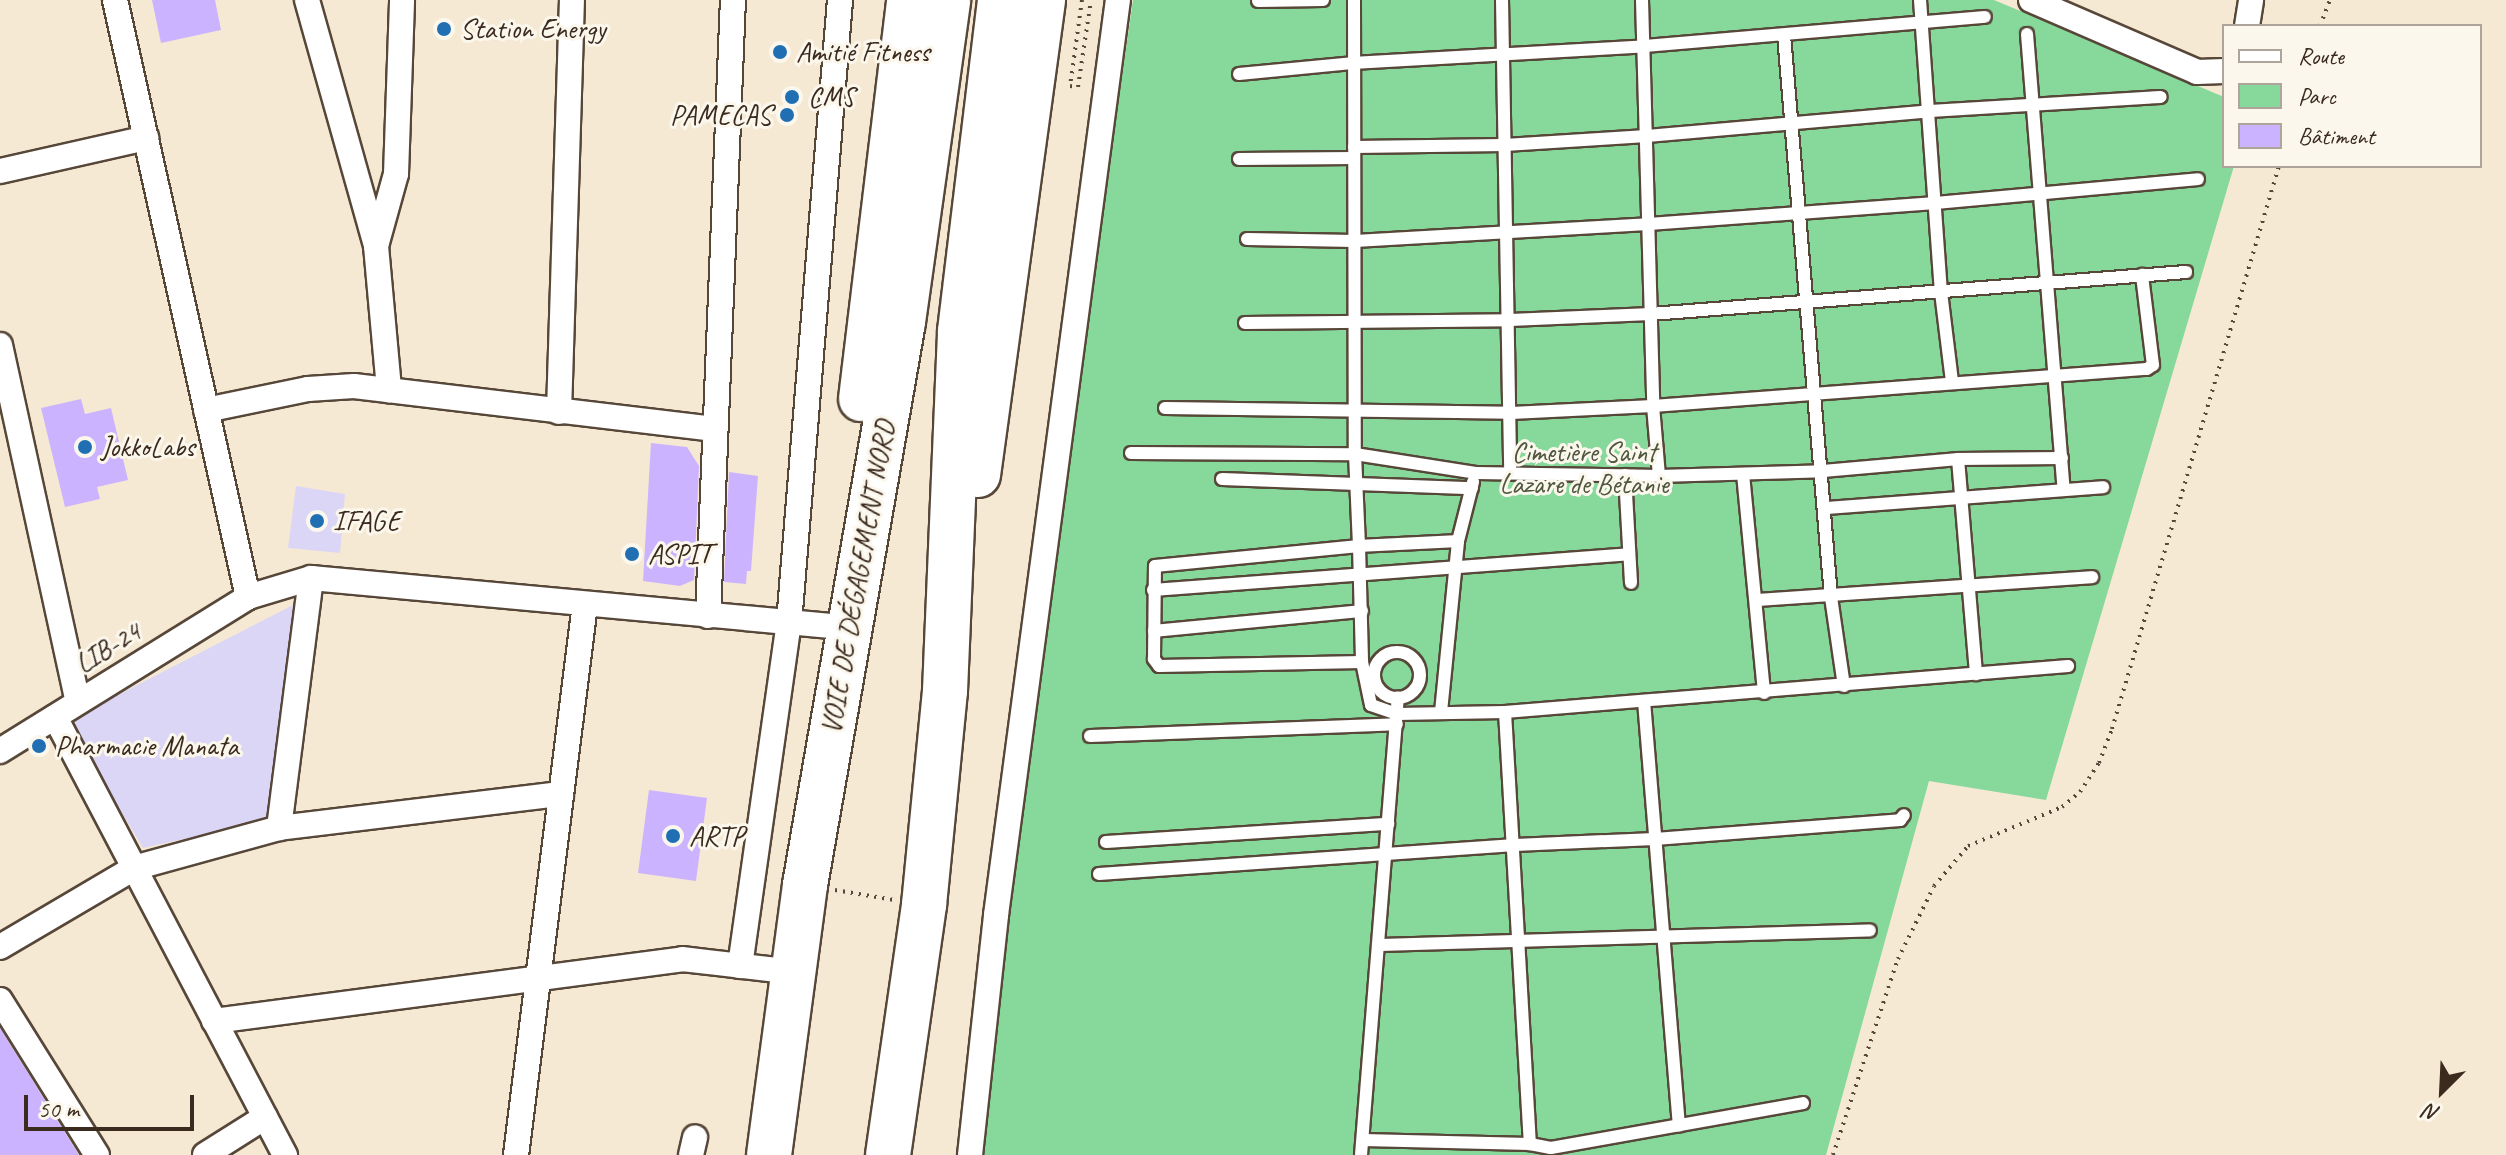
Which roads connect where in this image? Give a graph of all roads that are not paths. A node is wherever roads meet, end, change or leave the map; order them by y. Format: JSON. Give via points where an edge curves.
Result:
{"nodes":[{"id":1,"x":115,"y":0,"type":"edge"},
{"id":2,"x":307,"y":0,"type":"edge"},
{"id":3,"x":402,"y":0,"type":"edge"},
{"id":4,"x":572,"y":0,"type":"edge"},
{"id":5,"x":733,"y":0,"type":"edge"},
{"id":6,"x":840,"y":0,"type":"edge"},
{"id":7,"x":909,"y":0,"type":"edge"},
{"id":8,"x":948,"y":0,"type":"edge"},
{"id":9,"x":1000,"y":0,"type":"edge"},
{"id":10,"x":1043,"y":0,"type":"edge"},
{"id":11,"x":1118,"y":0,"type":"edge"},
{"id":12,"x":1323,"y":0,"type":"edge"},
{"id":13,"x":1354,"y":0,"type":"edge"},
{"id":14,"x":1502,"y":0,"type":"edge"},
{"id":15,"x":1642,"y":0,"type":"edge"},
{"id":16,"x":1920,"y":0,"type":"edge"},
{"id":17,"x":2031,"y":0,"type":"edge"},
{"id":18,"x":2251,"y":0,"type":"edge"},
{"id":19,"x":1258,"y":1,"type":"edge"},
{"id":20,"x":2062,"y":6,"type":"edge"},
{"id":21,"x":1985,"y":17,"type":"dead end"},
{"id":22,"x":1922,"y":23,"type":"junction"},
{"id":23,"x":2247,"y":24,"type":"edge"},
{"id":24,"x":2027,"y":34,"type":"dead end"},
{"id":25,"x":1784,"y":35,"type":"junction"},
{"id":26,"x":1645,"y":46,"type":"junction"},
{"id":27,"x":1505,"y":54,"type":"junction"},
{"id":28,"x":1354,"y":63,"type":"junction"},
{"id":29,"x":2222,"y":71,"type":"edge"},
{"id":30,"x":1239,"y":74,"type":"dead end"},
{"id":31,"x":2161,"y":97,"type":"dead end"},
{"id":32,"x":2035,"y":106,"type":"junction"},
{"id":33,"x":1930,"y":111,"type":"junction"},
{"id":34,"x":1794,"y":124,"type":"junction"},
{"id":35,"x":1647,"y":136,"type":"junction"},
{"id":36,"x":146,"y":138,"type":"junction"},
{"id":37,"x":1505,"y":145,"type":"junction"},
{"id":38,"x":1354,"y":152,"type":"junction"},
{"id":39,"x":1239,"y":159,"type":"dead end"},
{"id":40,"x":0,"y":171,"type":"edge"},
{"id":41,"x":2198,"y":179,"type":"dead end"},
{"id":42,"x":2042,"y":193,"type":"junction"},
{"id":43,"x":1936,"y":203,"type":"junction"},
{"id":44,"x":1800,"y":212,"type":"junction"},
{"id":45,"x":1648,"y":224,"type":"junction"},
{"id":46,"x":1507,"y":232,"type":"junction"},
{"id":47,"x":1247,"y":239,"type":"dead end"},
{"id":48,"x":1355,"y":241,"type":"junction"},
{"id":49,"x":376,"y":246,"type":"junction"},
{"id":50,"x":2186,"y":272,"type":"dead end"},
{"id":51,"x":2142,"y":275,"type":"junction"},
{"id":52,"x":2049,"y":283,"type":"junction"},
{"id":53,"x":1941,"y":292,"type":"junction"},
{"id":54,"x":1807,"y":304,"type":"junction"},
{"id":55,"x":1651,"y":314,"type":"junction"},
{"id":56,"x":1510,"y":320,"type":"junction"},
{"id":57,"x":1357,"y":322,"type":"junction"},
{"id":58,"x":1245,"y":323,"type":"dead end"},
{"id":59,"x":0,"y":345,"type":"edge"},
{"id":60,"x":2055,"y":375,"type":"junction"},
{"id":61,"x":1952,"y":382,"type":"junction"},
{"id":62,"x":389,"y":390,"type":"junction"},
{"id":63,"x":1813,"y":392,"type":"junction"},
{"id":64,"x":1653,"y":406,"type":"junction"},
{"id":65,"x":1165,"y":408,"type":"dead end"},
{"id":66,"x":1355,"y":409,"type":"junction"},
{"id":67,"x":206,"y":410,"type":"junction"},
{"id":68,"x":559,"y":412,"type":"junction"},
{"id":69,"x":1511,"y":413,"type":"junction"},
{"id":70,"x":714,"y":429,"type":"junction"},
{"id":71,"x":10,"y":443,"type":"edge"},
{"id":72,"x":1131,"y":453,"type":"dead end"},
{"id":73,"x":1355,"y":454,"type":"junction"},
{"id":74,"x":2062,"y":458,"type":"junction"},
{"id":75,"x":1958,"y":459,"type":"junction"},
{"id":76,"x":1823,"y":471,"type":"junction"},
{"id":77,"x":1476,"y":473,"type":"junction"},
{"id":78,"x":1510,"y":473,"type":"junction"},
{"id":79,"x":1743,"y":474,"type":"junction"},
{"id":80,"x":1625,"y":475,"type":"junction"},
{"id":81,"x":1659,"y":476,"type":"junction"},
{"id":82,"x":1222,"y":479,"type":"dead end"},
{"id":83,"x":1356,"y":483,"type":"junction"},
{"id":84,"x":2103,"y":487,"type":"dead end"},
{"id":85,"x":1472,"y":488,"type":"junction"},
{"id":86,"x":2064,"y":489,"type":"junction"},
{"id":87,"x":1961,"y":497,"type":"junction"},
{"id":88,"x":1826,"y":508,"type":"junction"},
{"id":89,"x":1458,"y":541,"type":"junction"},
{"id":90,"x":1359,"y":546,"type":"junction"},
{"id":91,"x":1629,"y":554,"type":"junction"},
{"id":92,"x":1454,"y":569,"type":"junction"},
{"id":93,"x":1360,"y":577,"type":"junction"},
{"id":94,"x":2092,"y":577,"type":"dead end"},
{"id":95,"x":311,"y":578,"type":"junction"},
{"id":96,"x":1631,"y":583,"type":"dead end"},
{"id":97,"x":1969,"y":585,"type":"junction"},
{"id":98,"x":1153,"y":590,"type":"junction"},
{"id":99,"x":248,"y":597,"type":"junction"},
{"id":100,"x":1831,"y":597,"type":"junction"},
{"id":101,"x":1756,"y":600,"type":"junction"},
{"id":102,"x":585,"y":604,"type":"junction"},
{"id":103,"x":1362,"y":611,"type":"junction"},
{"id":104,"x":708,"y":616,"type":"junction"},
{"id":105,"x":810,"y":624,"type":"junction"},
{"id":106,"x":1154,"y":631,"type":"junction"},
{"id":107,"x":1362,"y":662,"type":"junction"},
{"id":108,"x":2068,"y":666,"type":"dead end"},
{"id":109,"x":1976,"y":674,"type":"junction"},
{"id":110,"x":1844,"y":686,"type":"junction"},
{"id":111,"x":945,"y":691,"type":"junction"},
{"id":112,"x":1764,"y":693,"type":"junction"},
{"id":113,"x":1398,"y":697,"type":"dead end"},
{"id":114,"x":1644,"y":701,"type":"junction"},
{"id":115,"x":78,"y":702,"type":"junction"},
{"id":116,"x":1441,"y":712,"type":"junction"},
{"id":117,"x":1505,"y":712,"type":"junction"},
{"id":118,"x":55,"y":717,"type":"junction"},
{"id":119,"x":1397,"y":719,"type":"junction"},
{"id":120,"x":1090,"y":736,"type":"dead end"},
{"id":121,"x":0,"y":751,"type":"edge"},
{"id":122,"x":827,"y":754,"type":"junction"},
{"id":123,"x":561,"y":794,"type":"junction"},
{"id":124,"x":1904,"y":815,"type":"dead end"},
{"id":125,"x":1388,"y":824,"type":"junction"},
{"id":126,"x":279,"y":828,"type":"junction"},
{"id":127,"x":1655,"y":839,"type":"junction"},
{"id":128,"x":1106,"y":842,"type":"dead end"},
{"id":129,"x":1515,"y":845,"type":"junction"},
{"id":130,"x":1385,"y":856,"type":"junction"},
{"id":131,"x":134,"y":868,"type":"junction"},
{"id":132,"x":1099,"y":874,"type":"dead end"},
{"id":133,"x":1870,"y":930,"type":"dead end"},
{"id":134,"x":1664,"y":935,"type":"junction"},
{"id":135,"x":1521,"y":941,"type":"junction"},
{"id":136,"x":1378,"y":945,"type":"junction"},
{"id":137,"x":0,"y":947,"type":"edge"},
{"id":138,"x":740,"y":966,"type":"junction"},
{"id":139,"x":794,"y":972,"type":"junction"},
{"id":140,"x":538,"y":978,"type":"junction"},
{"id":141,"x":0,"y":1000,"type":"edge"},
{"id":142,"x":214,"y":1021,"type":"junction"},
{"id":143,"x":1803,"y":1103,"type":"dead end"},
{"id":144,"x":265,"y":1117,"type":"junction"},
{"id":145,"x":1679,"y":1126,"type":"junction"},
{"id":146,"x":1363,"y":1140,"type":"junction"},
{"id":147,"x":1530,"y":1144,"type":"junction"},
{"id":148,"x":897,"y":1153,"type":"edge"},
{"id":149,"x":97,"y":1155,"type":"edge"},
{"id":150,"x":205,"y":1155,"type":"edge"},
{"id":151,"x":285,"y":1155,"type":"edge"},
{"id":152,"x":516,"y":1155,"type":"edge"},
{"id":153,"x":769,"y":1155,"type":"edge"},
{"id":154,"x":970,"y":1155,"type":"edge"},
{"id":155,"x":1361,"y":1155,"type":"edge"}],
"edges":[{"from":1,"to":36,"type":"street"},
{"from":2,"to":49,"type":"street"},
{"from":3,"to":49,"type":"street","via":[[396,174]]},
{"from":4,"to":68,"type":"street"},
{"from":5,"to":70,"type":"street"},
{"from":6,"to":105,"type":"street"},
{"from":7,"to":105,"type":"highway"},
{"from":8,"to":122,"type":"highway","name":"VOIE DE DÉGAGEMENT NORD","via":[[903,322]]},
{"from":9,"to":111,"type":"highway","via":[[960,331]]},
{"from":10,"to":111,"type":"highway"},
{"from":11,"to":154,"type":"street","via":[[998,900]]},
{"from":12,"to":19,"type":"lane"},
{"from":13,"to":28,"type":"lane"},
{"from":14,"to":27,"type":"lane"},
{"from":15,"to":26,"type":"lane"},
{"from":16,"to":22,"type":"lane"},
{"from":17,"to":20,"type":"street"},
{"from":18,"to":23,"type":"street"},
{"from":20,"to":29,"type":"street","via":[[2197,72]]},
{"from":21,"to":22,"type":"lane"},
{"from":22,"to":25,"type":"lane"},
{"from":22,"to":33,"type":"lane"},
{"from":24,"to":32,"type":"lane"},
{"from":25,"to":26,"type":"lane"},
{"from":25,"to":34,"type":"lane"},
{"from":26,"to":27,"type":"lane"},
{"from":26,"to":35,"type":"lane"},
{"from":27,"to":28,"type":"lane"},
{"from":27,"to":37,"type":"lane"},
{"from":28,"to":30,"type":"lane"},
{"from":28,"to":38,"type":"lane"},
{"from":31,"to":32,"type":"lane"},
{"from":32,"to":33,"type":"lane"},
{"from":32,"to":42,"type":"lane"},
{"from":33,"to":34,"type":"lane"},
{"from":33,"to":43,"type":"lane"},
{"from":34,"to":35,"type":"lane"},
{"from":34,"to":44,"type":"lane"},
{"from":35,"to":37,"type":"lane"},
{"from":35,"to":45,"type":"lane"},
{"from":36,"to":40,"type":"street"},
{"from":36,"to":67,"type":"street"},
{"from":37,"to":38,"type":"lane"},
{"from":37,"to":46,"type":"lane"},
{"from":38,"to":39,"type":"lane"},
{"from":38,"to":48,"type":"lane"},
{"from":41,"to":42,"type":"lane"},
{"from":42,"to":43,"type":"lane"},
{"from":42,"to":52,"type":"lane"},
{"from":43,"to":44,"type":"lane"},
{"from":43,"to":53,"type":"lane"},
{"from":44,"to":45,"type":"lane"},
{"from":44,"to":54,"type":"lane"},
{"from":45,"to":46,"type":"lane"},
{"from":45,"to":55,"type":"lane"},
{"from":46,"to":48,"type":"lane"},
{"from":46,"to":56,"type":"lane"},
{"from":47,"to":48,"type":"lane"},
{"from":48,"to":57,"type":"lane"},
{"from":49,"to":62,"type":"street"},
{"from":50,"to":51,"type":"lane"},
{"from":51,"to":52,"type":"lane"},
{"from":51,"to":60,"type":"lane","via":[[2153,365]]},
{"from":52,"to":53,"type":"lane"},
{"from":52,"to":60,"type":"lane"},
{"from":53,"to":54,"type":"lane"},
{"from":53,"to":61,"type":"lane"},
{"from":54,"to":55,"type":"lane"},
{"from":54,"to":63,"type":"lane"},
{"from":55,"to":56,"type":"lane"},
{"from":55,"to":64,"type":"lane"},
{"from":56,"to":57,"type":"lane"},
{"from":56,"to":69,"type":"lane"},
{"from":57,"to":58,"type":"lane"},
{"from":57,"to":66,"type":"lane"},
{"from":59,"to":71,"type":"street"},
{"from":60,"to":61,"type":"lane"},
{"from":60,"to":74,"type":"lane"},
{"from":61,"to":63,"type":"lane"},
{"from":62,"to":67,"type":"street","via":[[308,389]]},
{"from":62,"to":68,"type":"street"},
{"from":63,"to":64,"type":"lane"},
{"from":63,"to":76,"type":"lane"},
{"from":64,"to":69,"type":"lane"},
{"from":64,"to":81,"type":"lane"},
{"from":65,"to":66,"type":"lane"},
{"from":66,"to":69,"type":"lane"},
{"from":66,"to":73,"type":"lane"},
{"from":67,"to":99,"type":"street"},
{"from":68,"to":70,"type":"street"},
{"from":69,"to":78,"type":"lane"},
{"from":70,"to":104,"type":"street"},
{"from":71,"to":115,"type":"street"},
{"from":72,"to":73,"type":"lane"},
{"from":73,"to":77,"type":"lane"},
{"from":73,"to":83,"type":"lane"},
{"from":74,"to":75,"type":"lane"},
{"from":74,"to":86,"type":"lane"},
{"from":75,"to":76,"type":"lane"},
{"from":75,"to":87,"type":"lane"},
{"from":76,"to":79,"type":"lane"},
{"from":76,"to":88,"type":"lane"},
{"from":77,"to":78,"type":"lane"},
{"from":77,"to":85,"type":"lane"},
{"from":78,"to":80,"type":"lane"},
{"from":79,"to":81,"type":"lane"},
{"from":79,"to":101,"type":"lane"},
{"from":80,"to":81,"type":"lane"},
{"from":80,"to":91,"type":"lane"},
{"from":82,"to":83,"type":"lane"},
{"from":83,"to":85,"type":"lane"},
{"from":83,"to":90,"type":"lane"},
{"from":84,"to":86,"type":"lane"},
{"from":85,"to":89,"type":"lane"},
{"from":86,"to":87,"type":"lane"},
{"from":87,"to":88,"type":"lane"},
{"from":87,"to":97,"type":"lane"},
{"from":88,"to":100,"type":"lane"},
{"from":89,"to":90,"type":"lane"},
{"from":89,"to":92,"type":"lane"},
{"from":90,"to":93,"type":"lane"},
{"from":90,"to":98,"type":"lane","via":[[1155,566]]},
{"from":91,"to":92,"type":"lane"},
{"from":91,"to":96,"type":"lane"},
{"from":92,"to":93,"type":"lane"},
{"from":92,"to":116,"type":"lane"},
{"from":93,"to":98,"type":"lane"},
{"from":93,"to":103,"type":"lane"},
{"from":94,"to":97,"type":"lane"},
{"from":95,"to":99,"type":"street","name":"LIB-24"},
{"from":95,"to":102,"type":"street"},
{"from":95,"to":126,"type":"street"},
{"from":97,"to":100,"type":"lane"},
{"from":97,"to":109,"type":"lane"},
{"from":98,"to":106,"type":"lane"},
{"from":99,"to":115,"type":"street","name":"LIB-24"},
{"from":100,"to":101,"type":"lane"},
{"from":100,"to":110,"type":"lane"},
{"from":101,"to":112,"type":"lane"},
{"from":102,"to":104,"type":"street"},
{"from":102,"to":123,"type":"street"},
{"from":103,"to":106,"type":"lane"},
{"from":103,"to":107,"type":"lane"},
{"from":104,"to":105,"type":"street"},
{"from":105,"to":122,"type":"highway","via":[[825,664]]},
{"from":105,"to":138,"type":"street"},
{"from":106,"to":107,"type":"lane","via":[[1159,666]]},
{"from":107,"to":119,"type":"lane","via":[[1371,705]]},
{"from":108,"to":109,"type":"lane"},
{"from":109,"to":110,"type":"lane"},
{"from":110,"to":112,"type":"lane"},
{"from":111,"to":148,"type":"highway"},
{"from":112,"to":114,"type":"lane"},
{"from":113,"to":119,"type":"lane"},
{"from":114,"to":117,"type":"lane"},
{"from":114,"to":127,"type":"lane"},
{"from":115,"to":118,"type":"street","name":"LIB-24"},
{"from":116,"to":117,"type":"lane"},
{"from":116,"to":119,"type":"lane"},
{"from":117,"to":129,"type":"lane"},
{"from":118,"to":121,"type":"street","name":"LIB-24"},
{"from":118,"to":131,"type":"street"},
{"from":119,"to":120,"type":"lane"},
{"from":119,"to":125,"type":"lane"},
{"from":122,"to":139,"type":"highway","name":"VOIE DE DÉGAGEMENT NORD"},
{"from":123,"to":126,"type":"street"},
{"from":123,"to":140,"type":"street"},
{"from":124,"to":127,"type":"lane","via":[[1900,820]]},
{"from":125,"to":128,"type":"lane"},
{"from":125,"to":130,"type":"lane"},
{"from":126,"to":131,"type":"street"},
{"from":127,"to":129,"type":"lane"},
{"from":127,"to":134,"type":"lane"},
{"from":129,"to":130,"type":"lane"},
{"from":129,"to":135,"type":"lane"},
{"from":130,"to":132,"type":"lane"},
{"from":130,"to":136,"type":"lane"},
{"from":131,"to":137,"type":"street"},
{"from":131,"to":142,"type":"street"},
{"from":133,"to":134,"type":"lane"},
{"from":134,"to":135,"type":"lane"},
{"from":134,"to":145,"type":"lane"},
{"from":135,"to":136,"type":"lane"},
{"from":135,"to":147,"type":"lane"},
{"from":136,"to":146,"type":"lane"},
{"from":138,"to":139,"type":"street"},
{"from":138,"to":140,"type":"street","via":[[682,959]]},
{"from":139,"to":153,"type":"highway","name":"VOIE DE DÉGAGEMENT NORD"},
{"from":140,"to":142,"type":"street"},
{"from":140,"to":152,"type":"street"},
{"from":141,"to":149,"type":"street"},
{"from":142,"to":144,"type":"street"},
{"from":143,"to":145,"type":"lane"},
{"from":144,"to":150,"type":"street"},
{"from":144,"to":151,"type":"street"},
{"from":145,"to":147,"type":"lane","via":[[1551,1148]]},
{"from":146,"to":147,"type":"lane"},
{"from":146,"to":155,"type":"lane"}]}
